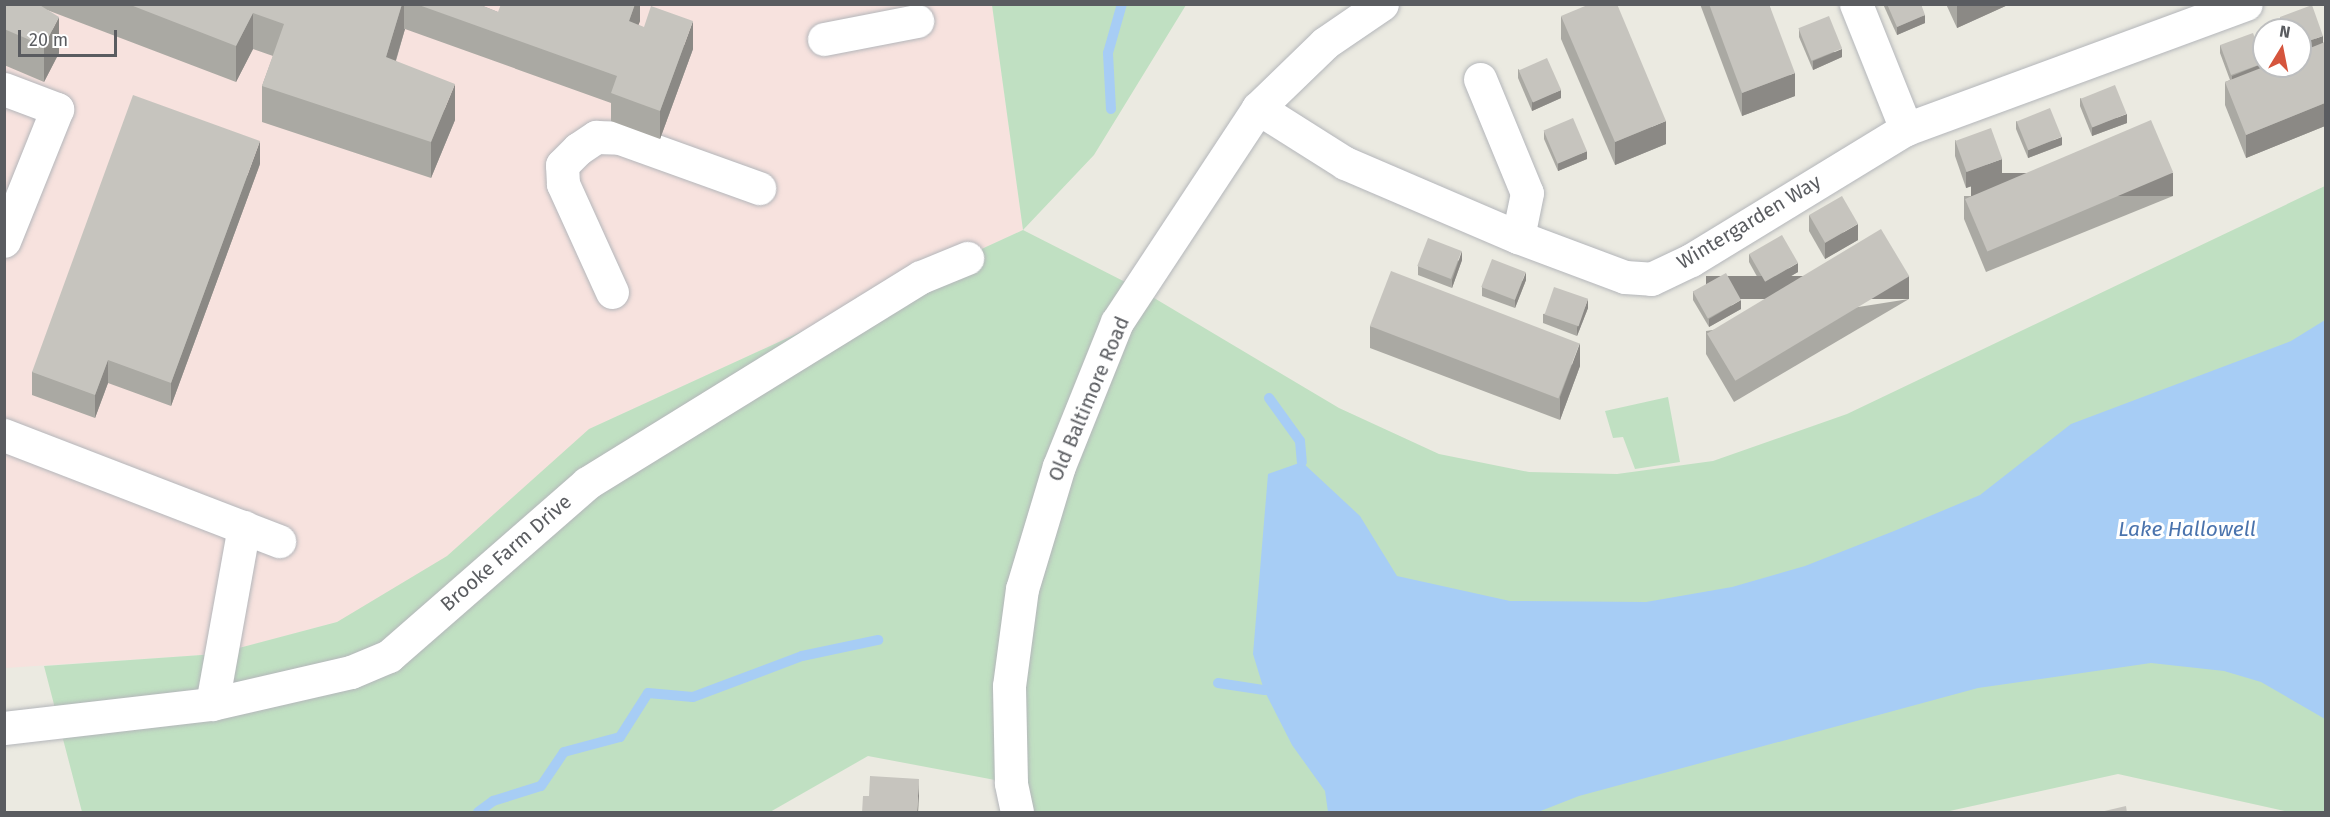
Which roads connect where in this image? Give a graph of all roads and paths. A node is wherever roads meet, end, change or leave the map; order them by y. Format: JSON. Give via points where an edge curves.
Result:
{"nodes":[{"id":1,"x":1382,"y":4,"type":"edge"},
{"id":2,"x":1856,"y":4,"type":"edge"},
{"id":3,"x":2246,"y":4,"type":"edge"},
{"id":4,"x":917,"y":21,"type":"dead end"},
{"id":5,"x":824,"y":39,"type":"dead end"},
{"id":6,"x":1480,"y":79,"type":"dead end"},
{"id":7,"x":4,"y":90,"type":"edge"},
{"id":8,"x":1258,"y":108,"type":"junction"},
{"id":9,"x":1906,"y":129,"type":"junction"},
{"id":10,"x":16,"y":181,"type":"edge"},
{"id":11,"x":759,"y":188,"type":"dead end"},
{"id":12,"x":1518,"y":237,"type":"junction"},
{"id":13,"x":4,"y":242,"type":"edge"},
{"id":14,"x":967,"y":258,"type":"dead end"},
{"id":15,"x":612,"y":292,"type":"dead end"},
{"id":16,"x":4,"y":435,"type":"edge"},
{"id":17,"x":244,"y":527,"type":"junction"},
{"id":18,"x":279,"y":541,"type":"dead end"},
{"id":19,"x":212,"y":704,"type":"junction"},
{"id":20,"x":4,"y":728,"type":"edge"},
{"id":21,"x":1017,"y":813,"type":"edge"}],
"edges":[{"from":1,"to":8,"type":"street","name":"Old Baltimore Road","via":[[1325,43]]},
{"from":2,"to":9,"type":"street"},
{"from":3,"to":9,"type":"street","name":"Wintergarden Way"},
{"from":4,"to":5,"type":"street"},
{"from":6,"to":12,"type":"street","via":[[1527,194]]},
{"from":7,"to":10,"type":"street","via":[[57,109]]},
{"from":8,"to":12,"type":"street","name":"Wintergarden Way","via":[[1345,163]]},
{"from":8,"to":21,"type":"street","name":"Old Baltimore Road","via":[[1117,322],[1059,466],[1022,589],[1009,686],[1011,783]]},
{"from":9,"to":12,"type":"street","name":"Wintergarden Way","via":[[1691,260],[1650,279],[1625,277]]},
{"from":10,"to":13,"type":"street"},
{"from":11,"to":15,"type":"street","via":[[620,138],[596,137],[578,149],[562,165],[563,184]]},
{"from":14,"to":19,"type":"street","name":"Brooke Farm Drive","via":[[921,277],[587,483],[389,656],[351,672]]},
{"from":16,"to":17,"type":"street"},
{"from":17,"to":18,"type":"street"},
{"from":17,"to":19,"type":"street"},
{"from":19,"to":20,"type":"street","name":"Brooke Farm Drive"}]}
